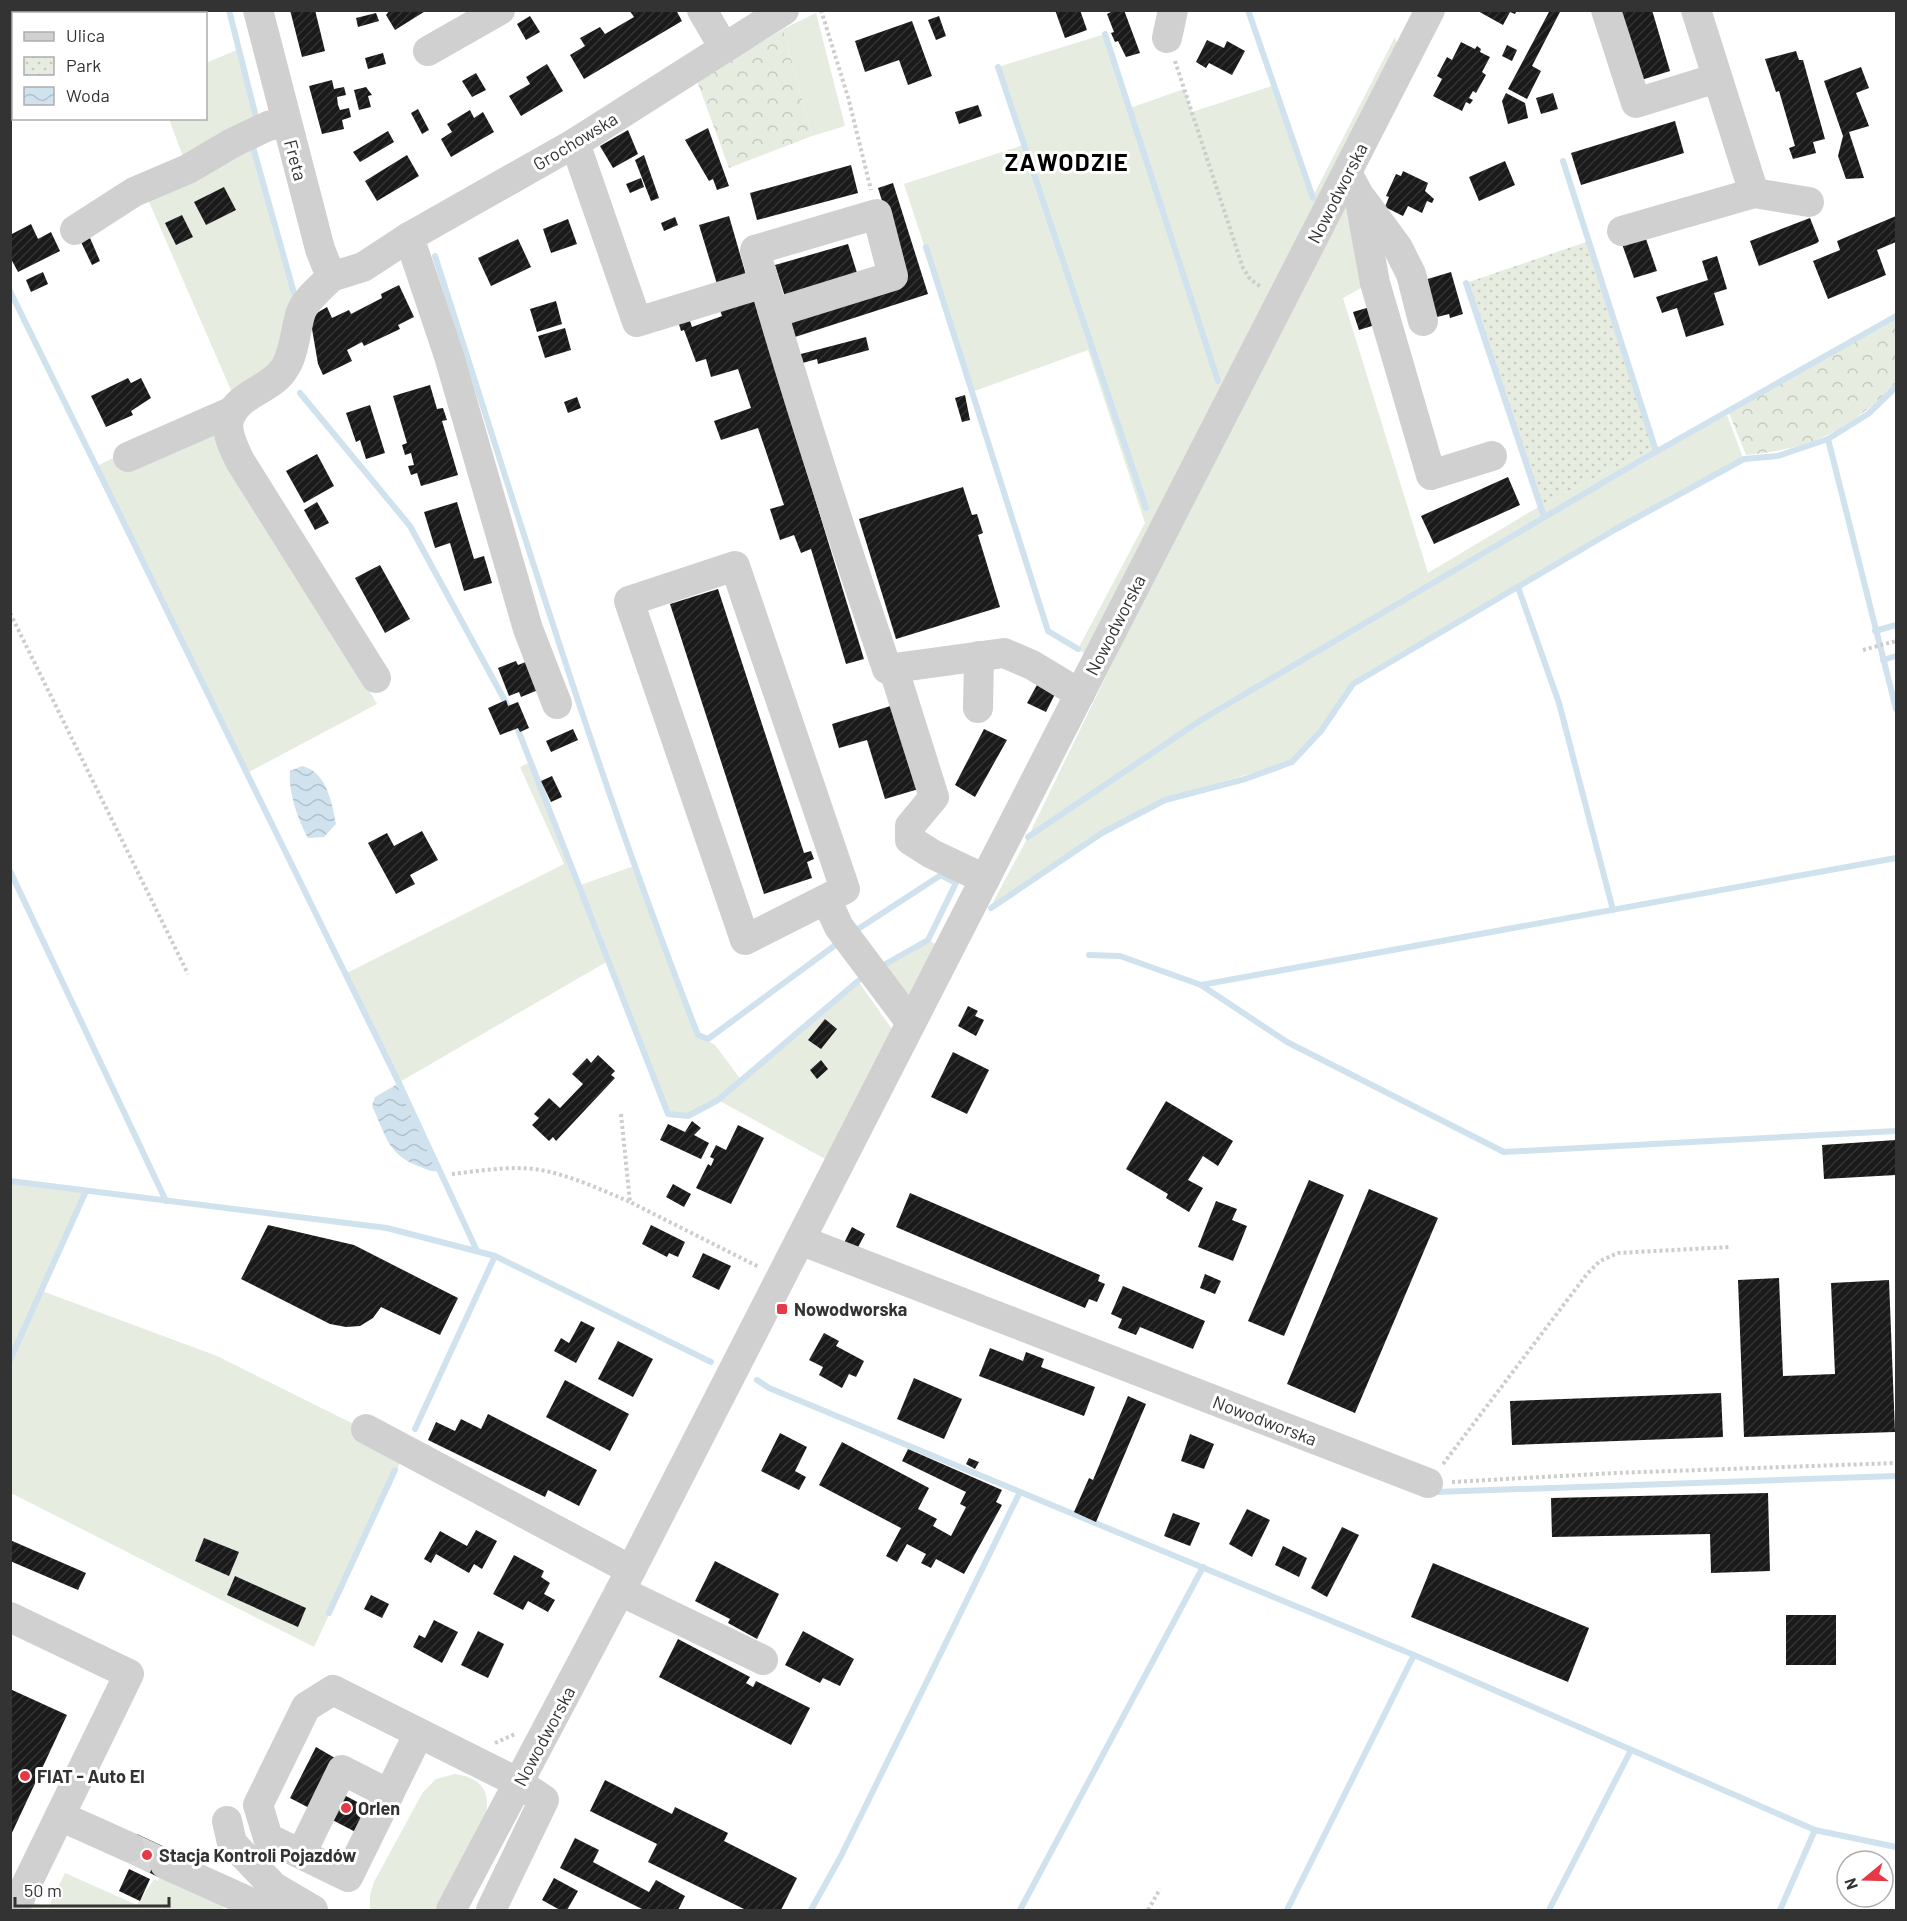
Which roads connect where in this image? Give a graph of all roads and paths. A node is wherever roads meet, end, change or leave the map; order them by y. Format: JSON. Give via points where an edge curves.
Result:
{"nodes":[{"id":1,"x":258,"y":10,"type":"edge"},
{"id":2,"x":500,"y":10,"type":"edge"},
{"id":3,"x":702,"y":10,"type":"edge"},
{"id":4,"x":784,"y":10,"type":"edge"},
{"id":5,"x":821,"y":10,"type":"edge"},
{"id":6,"x":1430,"y":10,"type":"edge"},
{"id":7,"x":1606,"y":10,"type":"edge"},
{"id":8,"x":1695,"y":10,"type":"edge"},
{"id":9,"x":1170,"y":24,"type":"edge"},
{"id":10,"x":724,"y":48,"type":"junction"},
{"id":11,"x":428,"y":51,"type":"dead end"},
{"id":12,"x":1717,"y":78,"type":"junction"},
{"id":13,"x":286,"y":122,"type":"junction"},
{"id":14,"x":574,"y":143,"type":"junction"},
{"id":15,"x":1353,"y":184,"type":"junction"},
{"id":16,"x":1754,"y":193,"type":"junction"},
{"id":17,"x":1809,"y":202,"type":"dead end"},
{"id":18,"x":877,"y":214,"type":"junction"},
{"id":19,"x":75,"y":230,"type":"dead end"},
{"id":20,"x":1622,"y":231,"type":"dead end"},
{"id":21,"x":409,"y":237,"type":"junction"},
{"id":22,"x":331,"y":276,"type":"junction"},
{"id":23,"x":764,"y":283,"type":"junction"},
{"id":24,"x":1283,"y":300,"type":"junction"},
{"id":25,"x":774,"y":313,"type":"junction"},
{"id":26,"x":1422,"y":321,"type":"dead end"},
{"id":27,"x":232,"y":411,"type":"junction"},
{"id":28,"x":1492,"y":456,"type":"dead end"},
{"id":29,"x":128,"y":458,"type":"dead end"},
{"id":30,"x":10,"y":613,"type":"edge"},
{"id":31,"x":1896,"y":641,"type":"edge"},
{"id":32,"x":1863,"y":650,"type":"dead end"},
{"id":33,"x":979,"y":656,"type":"junction"},
{"id":34,"x":893,"y":667,"type":"junction"},
{"id":35,"x":376,"y":678,"type":"dead end"},
{"id":36,"x":1080,"y":694,"type":"junction"},
{"id":37,"x":557,"y":704,"type":"dead end"},
{"id":38,"x":978,"y":708,"type":"dead end"},
{"id":39,"x":985,"y":879,"type":"junction"},
{"id":40,"x":826,"y":899,"type":"junction"},
{"id":41,"x":188,"y":974,"type":"dead end"},
{"id":42,"x":911,"y":1023,"type":"junction"},
{"id":43,"x":621,"y":1114,"type":"dead end"},
{"id":44,"x":452,"y":1174,"type":"dead end"},
{"id":45,"x":630,"y":1202,"type":"junction"},
{"id":46,"x":800,"y":1240,"type":"junction"},
{"id":47,"x":1730,"y":1247,"type":"dead end"},
{"id":48,"x":781,"y":1278,"type":"junction"},
{"id":49,"x":366,"y":1429,"type":"dead end"},
{"id":50,"x":1896,"y":1463,"type":"edge"},
{"id":51,"x":1428,"y":1483,"type":"junction"},
{"id":52,"x":626,"y":1581,"type":"junction"},
{"id":53,"x":10,"y":1617,"type":"edge"},
{"id":54,"x":763,"y":1660,"type":"dead end"},
{"id":55,"x":419,"y":1733,"type":"junction"},
{"id":56,"x":519,"y":1783,"type":"junction"},
{"id":57,"x":389,"y":1794,"type":"junction"},
{"id":58,"x":60,"y":1816,"type":"junction"},
{"id":59,"x":227,"y":1821,"type":"dead end"},
{"id":60,"x":129,"y":1847,"type":"tunnel mouth"},
{"id":61,"x":301,"y":1854,"type":"junction"},
{"id":62,"x":165,"y":1864,"type":"tunnel mouth"},
{"id":63,"x":1160,"y":1888,"type":"dead end"},
{"id":64,"x":297,"y":1908,"type":"edge"},
{"id":65,"x":14,"y":1911,"type":"edge"},
{"id":66,"x":267,"y":1911,"type":"edge"},
{"id":67,"x":451,"y":1911,"type":"edge"},
{"id":68,"x":491,"y":1911,"type":"edge"},
{"id":69,"x":1148,"y":1911,"type":"edge"}],
"edges":[{"from":1,"to":13,"type":"street","name":"Freta"},
{"from":2,"to":11,"type":"street"},
{"from":3,"to":10,"type":"street"},
{"from":4,"to":10,"type":"street","name":"Grochowska"},
{"from":5,"to":18,"type":"path","via":[[848,97]]},
{"from":6,"to":15,"type":"street","name":"Nowodworska"},
{"from":7,"to":12,"type":"street","via":[[1636,103]]},
{"from":8,"to":12,"type":"street"},
{"from":9,"to":24,"type":"path","via":[[1244,268],[1250,279]]},
{"from":10,"to":14,"type":"street","name":"Grochowska"},
{"from":12,"to":16,"type":"street"},
{"from":13,"to":19,"type":"street","via":[[268,126],[188,170],[134,192]]},
{"from":13,"to":22,"type":"street","name":"Freta"},
{"from":14,"to":21,"type":"street","name":"Grochowska"},
{"from":14,"to":23,"type":"street","via":[[637,322]]},
{"from":15,"to":24,"type":"street","name":"Nowodworska"},
{"from":15,"to":26,"type":"street","via":[[1398,248],[1411,274]]},
{"from":15,"to":28,"type":"street","via":[[1375,283],[1431,475]]},
{"from":16,"to":17,"type":"street"},
{"from":16,"to":20,"type":"street"},
{"from":18,"to":23,"type":"street","via":[[755,250]]},
{"from":18,"to":25,"type":"street","via":[[893,276]]},
{"from":21,"to":22,"type":"street","name":"Grochowska","via":[[363,267]]},
{"from":21,"to":37,"type":"street","via":[[449,356],[528,629]]},
{"from":22,"to":27,"type":"street","via":[[302,309],[286,368]]},
{"from":23,"to":25,"type":"street"},
{"from":24,"to":36,"type":"street","name":"Nowodworska"},
{"from":25,"to":34,"type":"street","via":[[887,669]]},
{"from":27,"to":29,"type":"street"},
{"from":27,"to":35,"type":"street","via":[[229,435],[240,461]]},
{"from":30,"to":41,"type":"path"},
{"from":31,"to":32,"type":"path"},
{"from":33,"to":34,"type":"street"},
{"from":33,"to":36,"type":"street","via":[[1004,653]]},
{"from":33,"to":38,"type":"street"},
{"from":34,"to":39,"type":"street","via":[[933,797],[910,826],[910,840]]},
{"from":36,"to":39,"type":"street","name":"Nowodworska"},
{"from":39,"to":42,"type":"street","name":"Nowodworska"},
{"from":40,"to":40,"type":"street","via":[[745,940],[629,601],[735,566],[845,890]]},
{"from":40,"to":42,"type":"street","via":[[839,927]]},
{"from":42,"to":46,"type":"street","name":"Nowodworska"},
{"from":43,"to":45,"type":"path"},
{"from":44,"to":45,"type":"path","via":[[495,1169],[540,1170]]},
{"from":45,"to":48,"type":"path"},
{"from":46,"to":48,"type":"street","name":"Nowodworska"},
{"from":46,"to":51,"type":"street","name":"Nowodworska"},
{"from":47,"to":51,"type":"path","via":[[1618,1253],[1600,1261]]},
{"from":48,"to":52,"type":"street","name":"Nowodworska"},
{"from":49,"to":52,"type":"street"},
{"from":50,"to":51,"type":"path"},
{"from":52,"to":54,"type":"street"},
{"from":52,"to":56,"type":"street","name":"Nowodworska"},
{"from":53,"to":58,"type":"street","via":[[129,1674]]},
{"from":55,"to":56,"type":"street"},
{"from":55,"to":57,"type":"street"},
{"from":55,"to":61,"type":"street","via":[[333,1690],[306,1707],[258,1805],[268,1838]]},
{"from":56,"to":67,"type":"street","name":"Nowodworska"},
{"from":56,"to":68,"type":"street","via":[[544,1800]]},
{"from":57,"to":61,"type":"street","via":[[348,1877]]},
{"from":57,"to":61,"type":"street","via":[[342,1770]]},
{"from":58,"to":60,"type":"street"},
{"from":58,"to":65,"type":"street"},
{"from":59,"to":64,"type":"street","via":[[232,1843]]},
{"from":62,"to":66,"type":"street"},
{"from":63,"to":69,"type":"path"}]}
